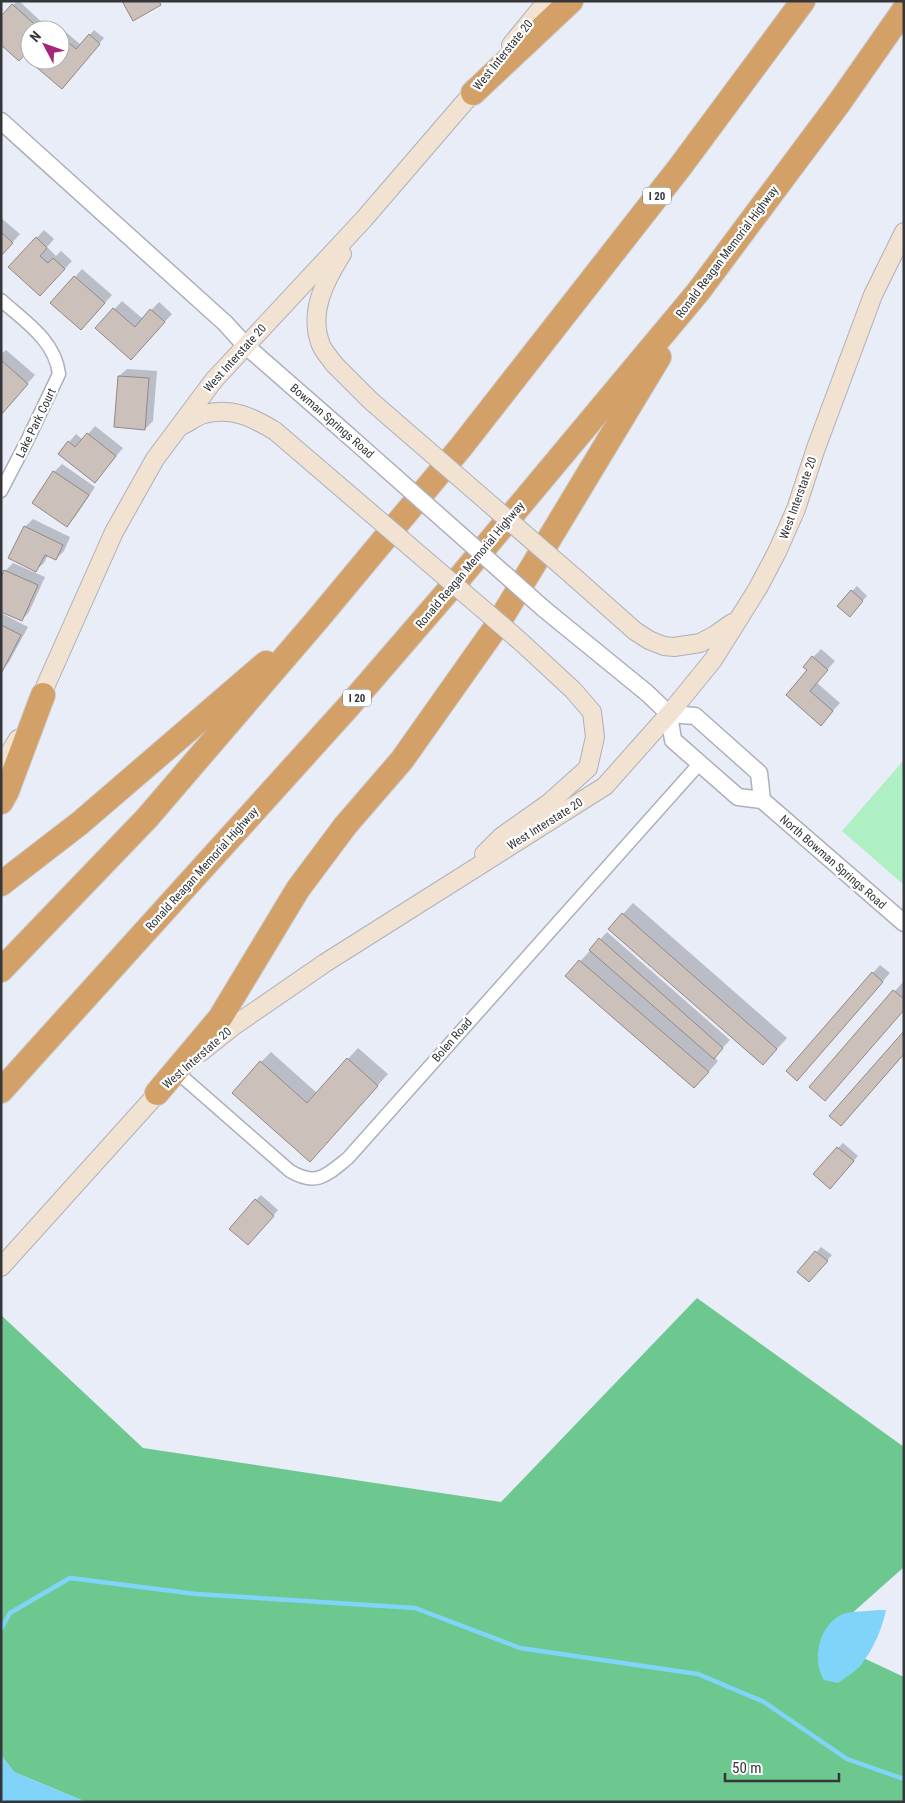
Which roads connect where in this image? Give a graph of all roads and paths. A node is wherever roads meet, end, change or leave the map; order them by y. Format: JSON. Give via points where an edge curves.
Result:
{"nodes":[{"id":1,"x":548,"y":1,"type":"edge"},
{"id":2,"x":571,"y":1,"type":"edge"},
{"id":3,"x":799,"y":1,"type":"edge"},
{"id":4,"x":803,"y":1,"type":"edge"},
{"id":5,"x":904,"y":10,"type":"edge"},
{"id":6,"x":782,"y":29,"type":"junction"},
{"id":7,"x":473,"y":93,"type":"junction"},
{"id":8,"x":1,"y":121,"type":"edge"},
{"id":9,"x":364,"y":219,"type":"junction"},
{"id":10,"x":904,"y":232,"type":"edge"},
{"id":11,"x":698,"y":292,"type":"junction"},
{"id":12,"x":1,"y":300,"type":"edge"},
{"id":13,"x":245,"y":345,"type":"junction"},
{"id":14,"x":179,"y":427,"type":"junction"},
{"id":15,"x":1,"y":491,"type":"edge"},
{"id":16,"x":740,"y":617,"type":"junction"},
{"id":17,"x":317,"y":620,"type":"junction"},
{"id":18,"x":43,"y":695,"type":"junction"},
{"id":19,"x":669,"y":714,"type":"junction"},
{"id":20,"x":700,"y":763,"type":"junction"},
{"id":21,"x":1,"y":768,"type":"edge"},
{"id":22,"x":762,"y":800,"type":"junction"},
{"id":23,"x":1,"y":802,"type":"edge"},
{"id":24,"x":463,"y":876,"type":"junction"},
{"id":25,"x":1,"y":884,"type":"edge"},
{"id":26,"x":904,"y":924,"type":"edge"},
{"id":27,"x":1,"y":970,"type":"edge"},
{"id":28,"x":178,"y":1073,"type":"junction"},
{"id":29,"x":1,"y":1091,"type":"edge"},
{"id":30,"x":156,"y":1094,"type":"junction"},
{"id":31,"x":1,"y":1267,"type":"edge"}],
"edges":[{"from":1,"to":7,"type":"main road","name":"West Interstate 20"},
{"from":2,"to":7,"type":"highway"},
{"from":3,"to":6,"type":"highway"},
{"from":4,"to":6,"type":"highway","number":"I 20"},
{"from":5,"to":11,"type":"highway","name":"Ronald Reagan Memorial Highway","number":"I 20"},
{"from":6,"to":17,"type":"highway","number":"I 20","via":[[545,342]]},
{"from":7,"to":9,"type":"main road","name":"West Interstate 20"},
{"from":8,"to":13,"type":"street","name":"Bowman Springs Road","via":[[225,323]]},
{"from":9,"to":13,"type":"main road","name":"West Interstate 20"},
{"from":9,"to":16,"type":"main road","bridge":true,"via":[[329,275],[318,302],[316,326],[322,346],[334,364],[371,401],[649,640],[674,647],[700,643]]},
{"from":10,"to":16,"type":"main road","name":"West Interstate 20","via":[[873,295],[796,509],[777,552]]},
{"from":11,"to":29,"type":"highway","name":"Ronald Reagan Memorial Highway","number":"I 20","via":[[348,707]]},
{"from":11,"to":30,"type":"highway","via":[[496,627],[402,760],[345,826],[298,890],[220,1018]]},
{"from":12,"to":15,"type":"street","name":"Lake Park Court","via":[[45,339],[53,351],[59,374]]},
{"from":13,"to":14,"type":"main road","name":"West Interstate 20"},
{"from":13,"to":19,"type":"street","name":"Bowman Springs Road","bridge":true,"via":[[544,609]]},
{"from":14,"to":18,"type":"main road","name":"West Interstate 20","via":[[156,458],[114,532]]},
{"from":14,"to":24,"type":"main road","bridge":true,"via":[[203,414],[228,412],[252,417],[275,431],[520,640],[592,712],[595,738],[588,768],[549,803],[501,837]]},
{"from":16,"to":19,"type":"main road","name":"West Interstate 20","via":[[714,660]]},
{"from":17,"to":25,"type":"highway","via":[[80,823]]},
{"from":17,"to":27,"type":"highway","number":"I 20","via":[[147,818]]},
{"from":18,"to":21,"type":"main road","name":"West Interstate 20"},
{"from":18,"to":23,"type":"highway"},
{"from":19,"to":20,"type":"street","via":[[673,740]]},
{"from":19,"to":22,"type":"street","via":[[695,716],[759,773]]},
{"from":19,"to":24,"type":"main road","name":"West Interstate 20","via":[[606,786]]},
{"from":20,"to":22,"type":"street","via":[[738,798]]},
{"from":20,"to":28,"type":"street","name":"Bolen Road","via":[[348,1158],[325,1176],[301,1178],[290,1171]]},
{"from":22,"to":26,"type":"street","name":"North Bowman Springs Road"},
{"from":24,"to":28,"type":"main road","name":"West Interstate 20","via":[[251,1014]]},
{"from":28,"to":30,"type":"main road","name":"West Interstate 20"},
{"from":30,"to":31,"type":"main road","name":"West Interstate 20"}]}
